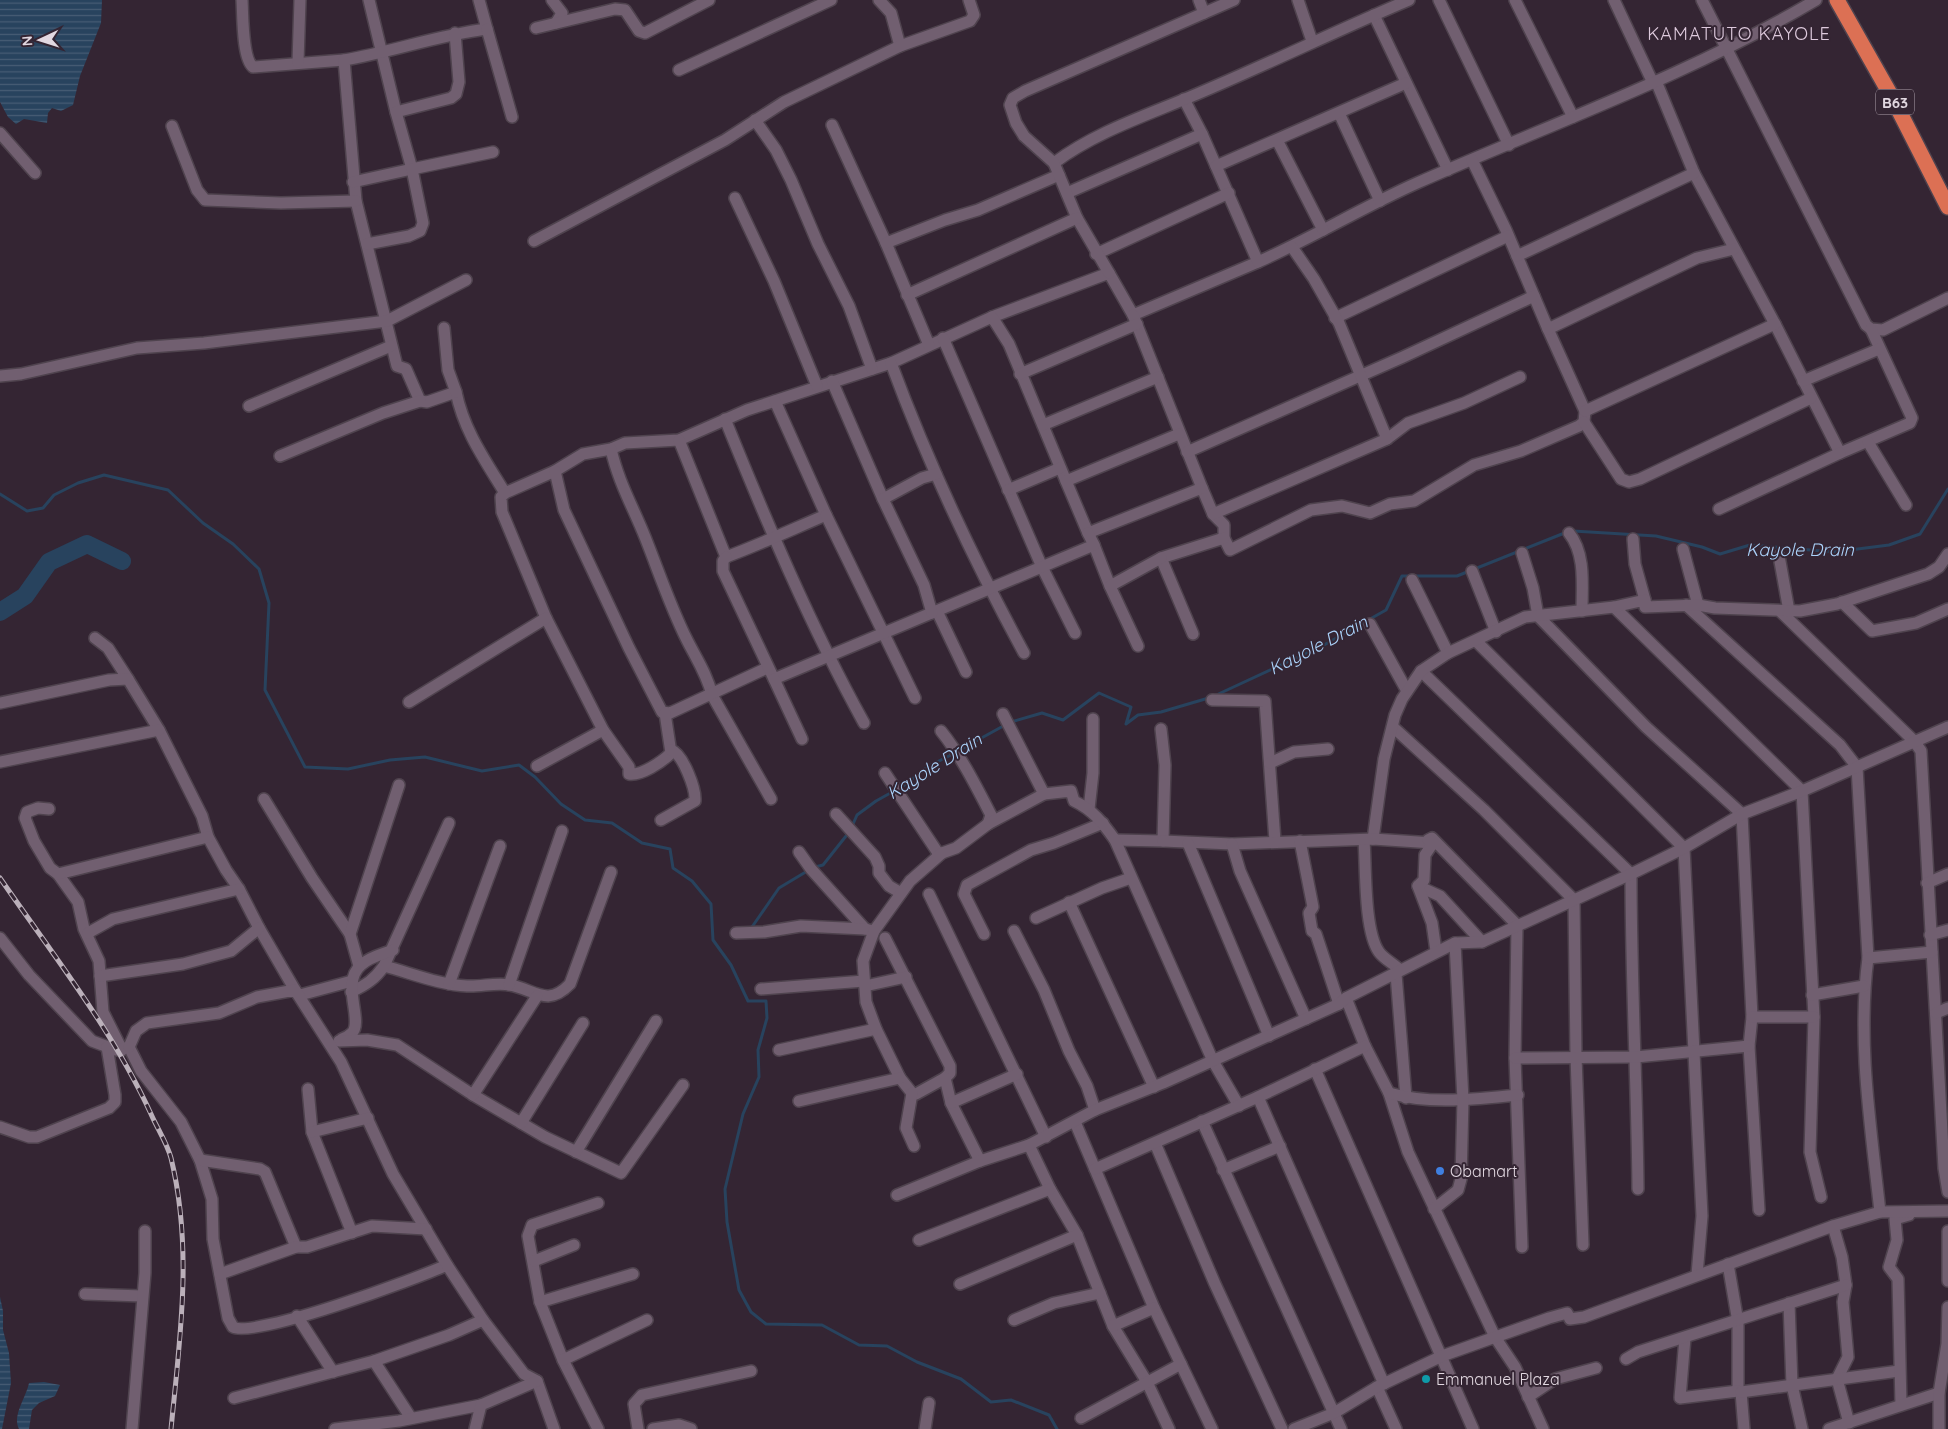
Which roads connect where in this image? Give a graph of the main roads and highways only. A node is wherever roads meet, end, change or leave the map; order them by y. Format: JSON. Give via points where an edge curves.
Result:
{"nodes":[{"id":1,"x":1837,"y":0,"type":"edge"},
{"id":2,"x":1948,"y":207,"type":"edge"}],
"edges":[{"from":1,"to":2,"type":"highway","number":"B63","via":[[1893,99]]}]}
